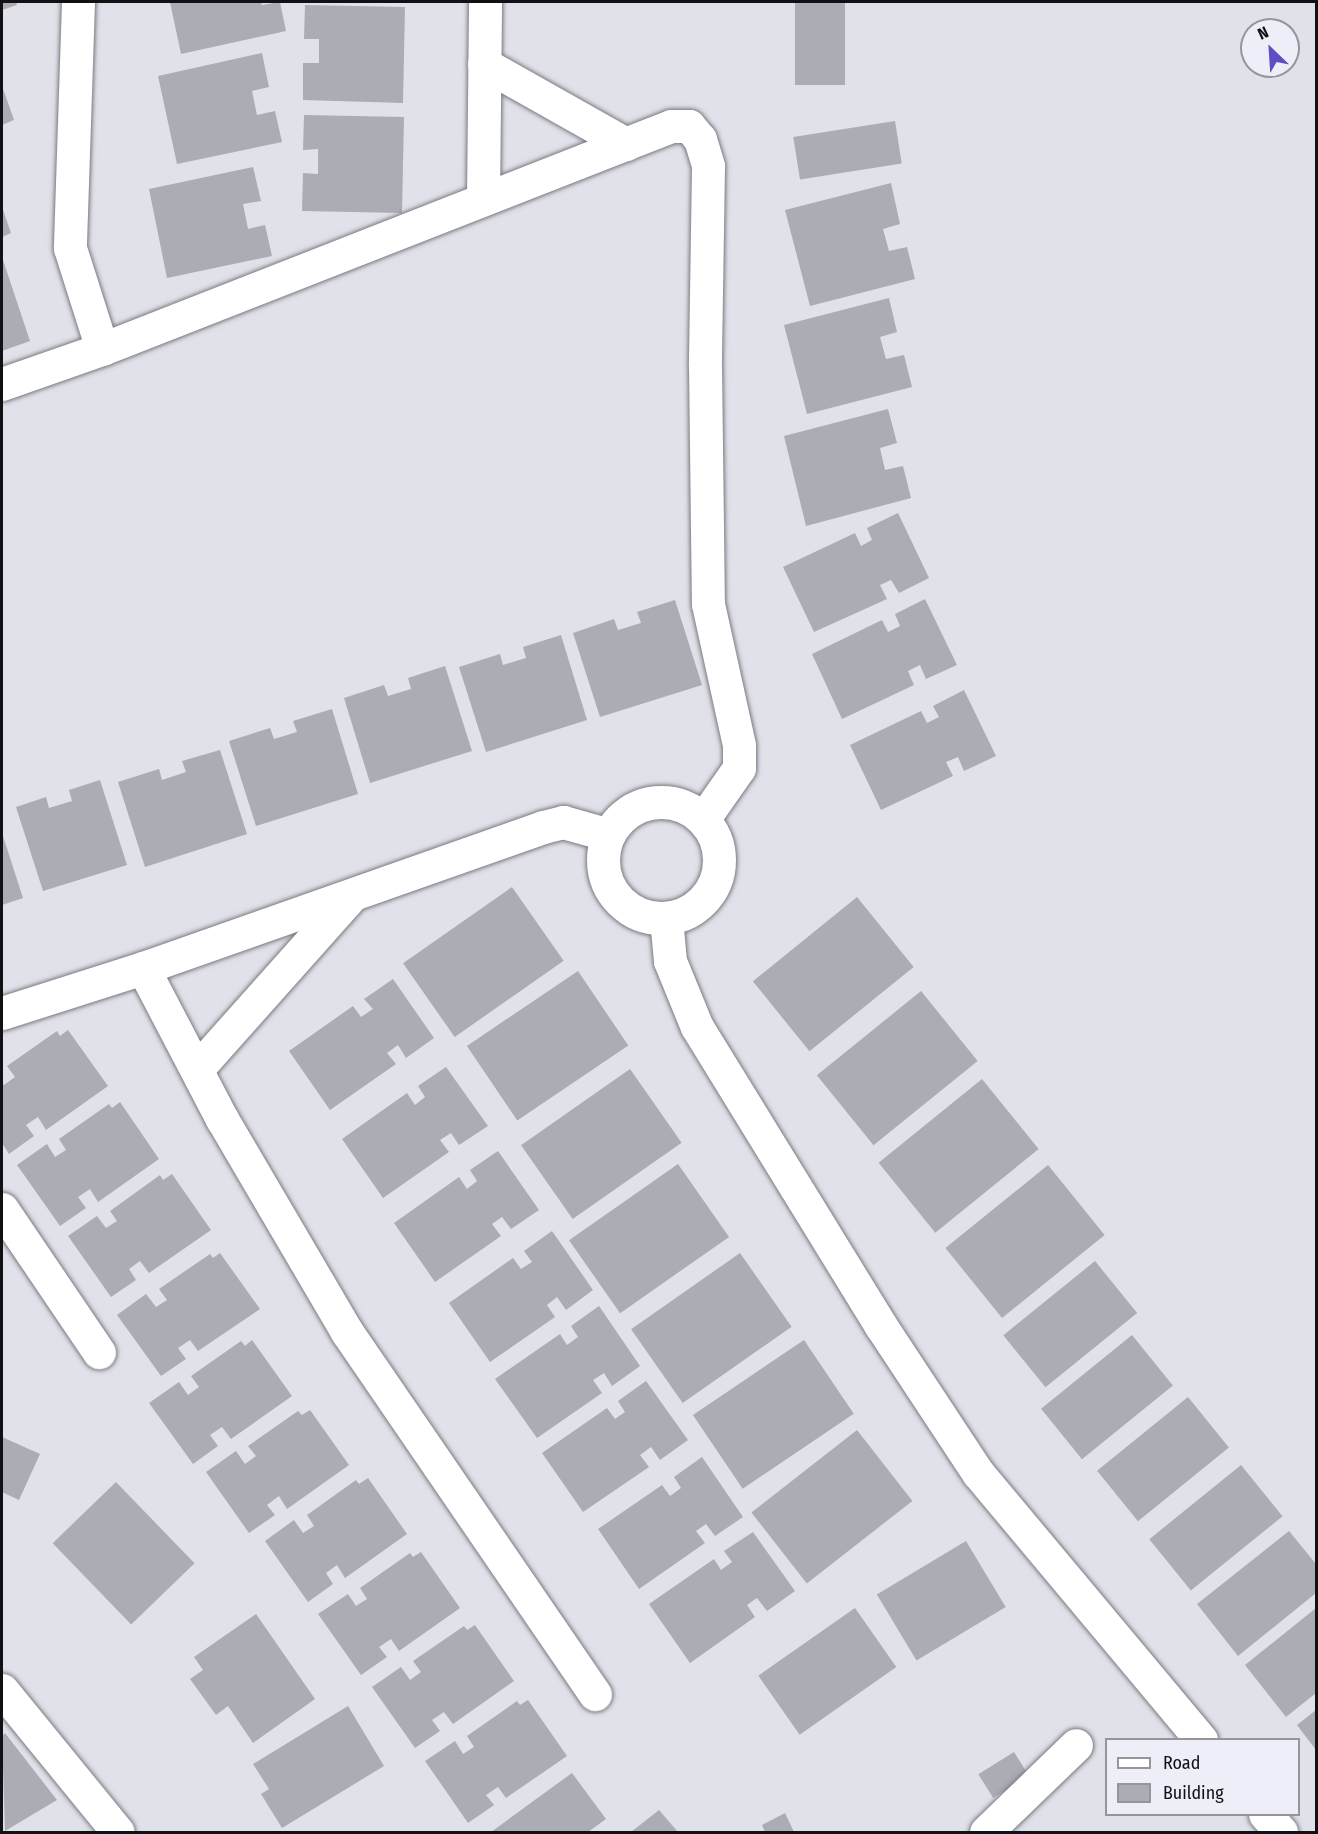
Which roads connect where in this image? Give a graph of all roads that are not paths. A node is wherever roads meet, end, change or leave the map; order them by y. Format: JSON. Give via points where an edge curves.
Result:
{"nodes":[{"id":1,"x":78,"y":2,"type":"edge"},
{"id":2,"x":485,"y":2,"type":"edge"},
{"id":3,"x":484,"y":64,"type":"junction"},
{"id":4,"x":626,"y":144,"type":"junction"},
{"id":5,"x":483,"y":199,"type":"junction"},
{"id":6,"x":102,"y":349,"type":"junction"},
{"id":7,"x":2,"y":384,"type":"edge"},
{"id":8,"x":704,"y":818,"type":"junction"},
{"id":9,"x":606,"y":834,"type":"junction"},
{"id":10,"x":352,"y":894,"type":"junction"},
{"id":11,"x":666,"y":918,"type":"junction"},
{"id":12,"x":143,"y":968,"type":"junction"},
{"id":13,"x":2,"y":1013,"type":"edge"},
{"id":14,"x":196,"y":1070,"type":"junction"},
{"id":15,"x":2,"y":1209,"type":"edge"},
{"id":16,"x":99,"y":1352,"type":"dead end"},
{"id":17,"x":2,"y":1690,"type":"edge"},
{"id":18,"x":595,"y":1694,"type":"dead end"},
{"id":19,"x":1199,"y":1738,"type":"edge"},
{"id":20,"x":1076,"y":1745,"type":"dead end"},
{"id":21,"x":1266,"y":1816,"type":"edge"},
{"id":22,"x":118,"y":1833,"type":"edge"},
{"id":23,"x":986,"y":1833,"type":"edge"},
{"id":24,"x":1281,"y":1833,"type":"edge"}],
"edges":[{"from":1,"to":6,"type":"street","via":[[70,248]]},
{"from":2,"to":3,"type":"street"},
{"from":3,"to":4,"type":"street"},
{"from":3,"to":5,"type":"street"},
{"from":4,"to":5,"type":"street"},
{"from":4,"to":8,"type":"street","via":[[671,126],[689,126],[703,146],[708,166],[708,604],[739,745],[739,768]]},
{"from":5,"to":6,"type":"street"},
{"from":6,"to":7,"type":"street"},
{"from":8,"to":9,"type":"street","via":[[670,800],[632,807]]},
{"from":8,"to":11,"type":"street","via":[[715,836],[721,858],[716,880],[696,906]]},
{"from":9,"to":10,"type":"street","via":[[563,822]]},
{"from":9,"to":11,"type":"street","via":[[602,864],[612,894],[635,913]]},
{"from":10,"to":12,"type":"street"},
{"from":10,"to":14,"type":"street"},
{"from":11,"to":19,"type":"street","via":[[670,961],[697,1027],[881,1326],[978,1473]]},
{"from":12,"to":13,"type":"street"},
{"from":12,"to":14,"type":"street"},
{"from":14,"to":18,"type":"street","via":[[347,1332]]},
{"from":15,"to":16,"type":"street"},
{"from":17,"to":22,"type":"street"},
{"from":20,"to":23,"type":"street"},
{"from":21,"to":24,"type":"street"}]}
